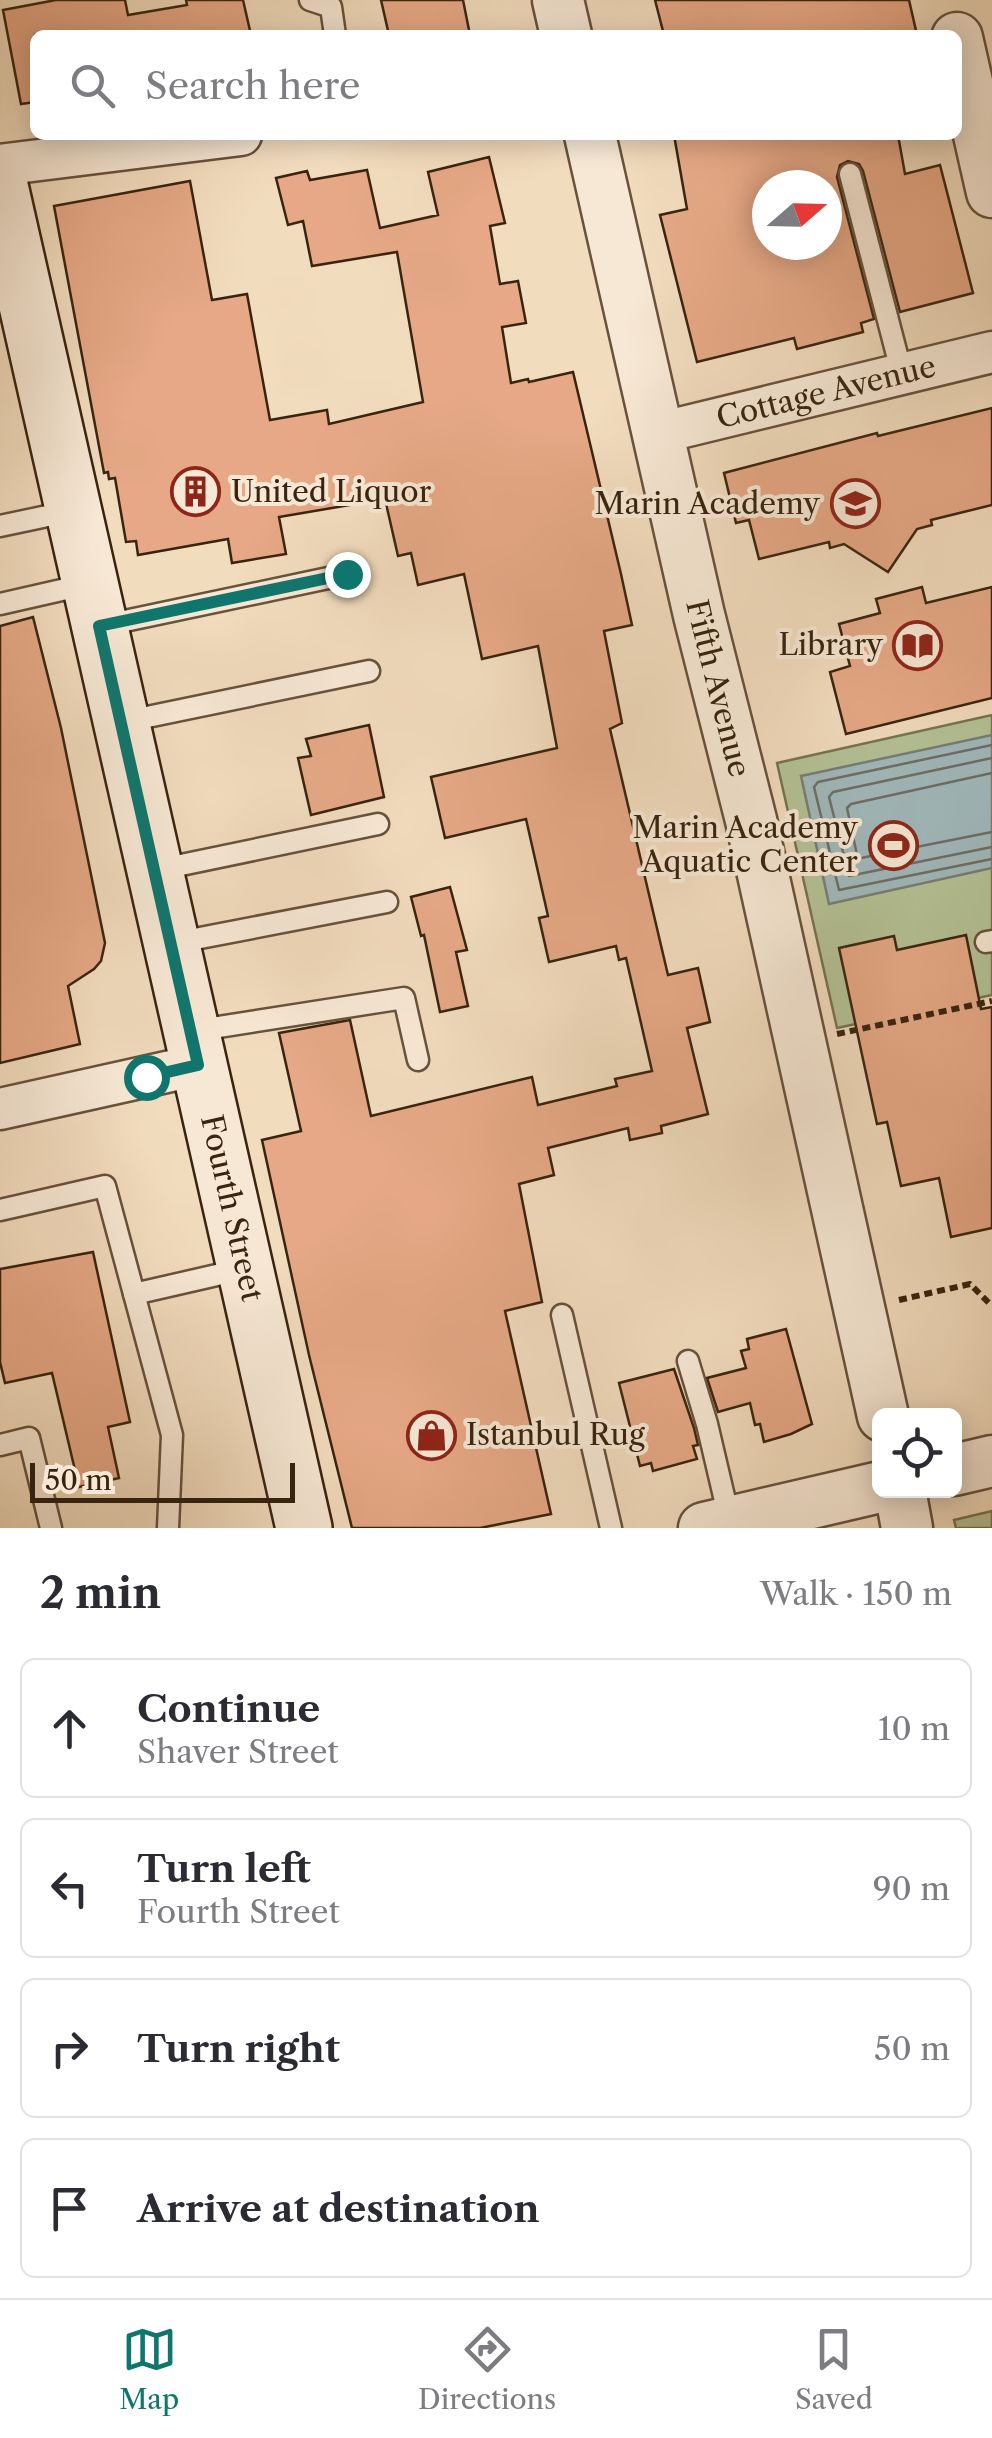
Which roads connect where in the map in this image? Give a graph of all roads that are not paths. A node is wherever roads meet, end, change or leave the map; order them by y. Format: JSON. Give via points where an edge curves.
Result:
{"nodes":[{"id":1,"x":310,"y":0,"type":"edge"},
{"id":2,"x":558,"y":0,"type":"edge"},
{"id":3,"x":948,"y":0,"type":"edge"},
{"id":4,"x":336,"y":4,"type":"edge"},
{"id":5,"x":335,"y":30,"type":"edge"},
{"id":6,"x":565,"y":30,"type":"edge"},
{"id":7,"x":956,"y":30,"type":"edge"},
{"id":8,"x":962,"y":50,"type":"edge"},
{"id":9,"x":982,"y":105,"type":"edge"},
{"id":10,"x":201,"y":140,"type":"edge"},
{"id":11,"x":591,"y":140,"type":"edge"},
{"id":12,"x":0,"y":165,"type":"edge"},
{"id":13,"x":850,"y":174,"type":"dead end"},
{"id":14,"x":0,"y":186,"type":"edge"},
{"id":15,"x":992,"y":192,"type":"edge"},
{"id":16,"x":992,"y":352,"type":"edge"},
{"id":17,"x":902,"y":374,"type":"junction"},
{"id":18,"x":659,"y":433,"type":"junction"},
{"id":19,"x":73,"y":510,"type":"junction"},
{"id":20,"x":0,"y":526,"type":"edge"},
{"id":21,"x":347,"y":574,"type":"dead end"},
{"id":22,"x":0,"y":604,"type":"edge"},
{"id":23,"x":94,"y":605,"type":"junction"},
{"id":24,"x":369,"y":670,"type":"dead end"},
{"id":25,"x":121,"y":723,"type":"junction"},
{"id":26,"x":378,"y":824,"type":"dead end"},
{"id":27,"x":155,"y":871,"type":"junction"},
{"id":28,"x":387,"y":902,"type":"dead end"},
{"id":29,"x":172,"y":943,"type":"junction"},
{"id":30,"x":195,"y":1048,"type":"junction"},
{"id":31,"x":418,"y":1060,"type":"dead end"},
{"id":32,"x":0,"y":1108,"type":"edge"},
{"id":33,"x":0,"y":1210,"type":"edge"},
{"id":34,"x":245,"y":1269,"type":"junction"},
{"id":35,"x":134,"y":1294,"type":"junction"},
{"id":36,"x":562,"y":1315,"type":"dead end"},
{"id":37,"x":688,"y":1362,"type":"dead end"},
{"id":38,"x":881,"y":1408,"type":"edge"},
{"id":39,"x":0,"y":1445,"type":"edge"},
{"id":40,"x":992,"y":1461,"type":"edge"},
{"id":41,"x":962,"y":1468,"type":"edge"},
{"id":42,"x":872,"y":1489,"type":"edge"},
{"id":43,"x":901,"y":1498,"type":"edge"},
{"id":44,"x":717,"y":1525,"type":"edge"},
{"id":45,"x":51,"y":1528,"type":"edge"},
{"id":46,"x":168,"y":1528,"type":"edge"},
{"id":47,"x":304,"y":1528,"type":"edge"},
{"id":48,"x":611,"y":1528,"type":"edge"},
{"id":49,"x":907,"y":1528,"type":"edge"}],
"edges":[{"from":1,"to":4,"type":"lane"},
{"from":2,"to":6,"type":"street"},
{"from":3,"to":7,"type":"street"},
{"from":4,"to":5,"type":"lane"},
{"from":8,"to":9,"type":"street"},
{"from":9,"to":15,"type":"street"},
{"from":10,"to":12,"type":"street"},
{"from":11,"to":18,"type":"street","name":"Fifth Avenue"},
{"from":13,"to":17,"type":"lane"},
{"from":14,"to":19,"type":"main road","name":"Fourth Street"},
{"from":16,"to":17,"type":"street","name":"Cottage Avenue"},
{"from":17,"to":18,"type":"street","name":"Cottage Avenue"},
{"from":18,"to":38,"type":"street","name":"Fifth Avenue"},
{"from":19,"to":20,"type":"lane"},
{"from":19,"to":23,"type":"main road","name":"Fourth Street"},
{"from":21,"to":23,"type":"lane"},
{"from":22,"to":23,"type":"lane"},
{"from":23,"to":25,"type":"main road","name":"Fourth Street"},
{"from":24,"to":25,"type":"lane"},
{"from":25,"to":27,"type":"main road","name":"Fourth Street"},
{"from":26,"to":27,"type":"lane"},
{"from":27,"to":29,"type":"main road","name":"Fourth Street"},
{"from":28,"to":29,"type":"lane"},
{"from":29,"to":30,"type":"main road","name":"Fourth Street"},
{"from":30,"to":31,"type":"lane","via":[[404,998]]},
{"from":30,"to":32,"type":"street"},
{"from":30,"to":34,"type":"main road","name":"Fourth Street"},
{"from":33,"to":35,"type":"lane","via":[[106,1186]]},
{"from":34,"to":35,"type":"lane"},
{"from":34,"to":47,"type":"main road","name":"Fourth Street"},
{"from":35,"to":46,"type":"lane","via":[[172,1435]]},
{"from":36,"to":48,"type":"lane"},
{"from":37,"to":44,"type":"lane","via":[[707,1424]]},
{"from":39,"to":45,"type":"lane","via":[[29,1438]]},
{"from":40,"to":41,"type":"street"},
{"from":42,"to":44,"type":"street"},
{"from":43,"to":49,"type":"street"}]}
